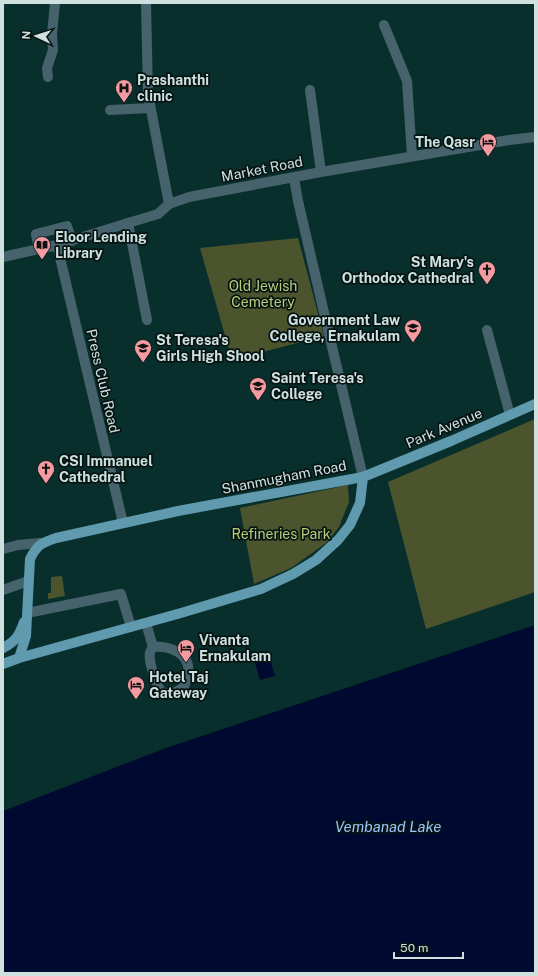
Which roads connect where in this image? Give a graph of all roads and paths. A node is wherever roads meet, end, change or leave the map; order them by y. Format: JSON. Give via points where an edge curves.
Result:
{"nodes":[{"id":1,"x":56,"y":3,"type":"edge"},
{"id":2,"x":146,"y":3,"type":"edge"},
{"id":3,"x":384,"y":25,"type":"dead end"},
{"id":4,"x":48,"y":77,"type":"dead end"},
{"id":5,"x":310,"y":90,"type":"dead end"},
{"id":6,"x":150,"y":108,"type":"junction"},
{"id":7,"x":110,"y":110,"type":"dead end"},
{"id":8,"x":535,"y":137,"type":"edge"},
{"id":9,"x":412,"y":156,"type":"junction"},
{"id":10,"x":321,"y":172,"type":"junction"},
{"id":11,"x":294,"y":178,"type":"junction"},
{"id":12,"x":169,"y":204,"type":"junction"},
{"id":13,"x":128,"y":223,"type":"junction"},
{"id":14,"x":72,"y":241,"type":"junction"},
{"id":15,"x":57,"y":245,"type":"junction"},
{"id":16,"x":39,"y":249,"type":"junction"},
{"id":17,"x":3,"y":256,"type":"edge"},
{"id":18,"x":148,"y":320,"type":"dead end"},
{"id":19,"x":487,"y":330,"type":"dead end"},
{"id":20,"x":535,"y":404,"type":"edge"},
{"id":21,"x":510,"y":415,"type":"junction"},
{"id":22,"x":364,"y":477,"type":"junction"},
{"id":23,"x":123,"y":523,"type":"junction"},
{"id":24,"x":40,"y":543,"type":"junction"},
{"id":25,"x":3,"y":549,"type":"edge"},
{"id":26,"x":28,"y":581,"type":"junction"},
{"id":27,"x":3,"y":590,"type":"edge"},
{"id":28,"x":27,"y":613,"type":"junction"},
{"id":29,"x":146,"y":623,"type":"junction"},
{"id":30,"x":131,"y":626,"type":"junction"},
{"id":31,"x":13,"y":642,"type":"junction"},
{"id":32,"x":153,"y":647,"type":"junction"},
{"id":33,"x":3,"y":648,"type":"edge"},
{"id":34,"x":19,"y":658,"type":"junction"},
{"id":35,"x":3,"y":664,"type":"edge"}],
"edges":[{"from":1,"to":4,"type":"street","via":[[52,34],[53,50]]},
{"from":2,"to":6,"type":"street"},
{"from":3,"to":9,"type":"street","via":[[406,81]]},
{"from":5,"to":10,"type":"street"},
{"from":6,"to":7,"type":"street"},
{"from":6,"to":12,"type":"street"},
{"from":8,"to":9,"type":"street","name":"Market Road"},
{"from":9,"to":10,"type":"street","name":"Market Road"},
{"from":10,"to":11,"type":"street","name":"Market Road"},
{"from":11,"to":12,"type":"street","name":"Market Road","via":[[189,197]]},
{"from":11,"to":22,"type":"street","via":[[328,334]]},
{"from":12,"to":13,"type":"street","name":"Market Road","via":[[158,214]]},
{"from":13,"to":14,"type":"street","name":"Market Road"},
{"from":13,"to":18,"type":"street"},
{"from":14,"to":15,"type":"street","name":"Market Road"},
{"from":14,"to":16,"type":"street","via":[[67,226],[36,234]]},
{"from":15,"to":16,"type":"street","name":"Market Road"},
{"from":15,"to":23,"type":"street","name":"Press Club Road"},
{"from":16,"to":17,"type":"street","name":"Market Road"},
{"from":19,"to":21,"type":"street"},
{"from":20,"to":21,"type":"main road","name":"Park Avenue"},
{"from":21,"to":22,"type":"main road","name":"Park Avenue"},
{"from":22,"to":23,"type":"main road","name":"Shanmugham Road"},
{"from":22,"to":29,"type":"main road","name":"Shanmugham Road","via":[[360,503],[350,525],[316,560],[261,590]]},
{"from":23,"to":24,"type":"main road","name":"Shanmugham Road"},
{"from":24,"to":25,"type":"street"},
{"from":24,"to":26,"type":"main road","via":[[30,559]]},
{"from":26,"to":27,"type":"street"},
{"from":26,"to":28,"type":"main road"},
{"from":28,"to":30,"type":"street","via":[[121,594]]},
{"from":28,"to":31,"type":"main road","via":[[20,633]]},
{"from":28,"to":34,"type":"main road","via":[[26,636]]},
{"from":29,"to":30,"type":"main road","name":"Shanmugham Road"},
{"from":29,"to":32,"type":"street"},
{"from":30,"to":34,"type":"main road","name":"Shanmugham Road"},
{"from":31,"to":33,"type":"main road"},
{"from":31,"to":34,"type":"main road"},
{"from":32,"to":32,"type":"street","via":[[171,648],[181,653],[187,662],[189,673],[184,687],[172,694],[162,693],[158,688],[150,660]]},
{"from":34,"to":35,"type":"main road","name":"Shanmugham Road"}]}
